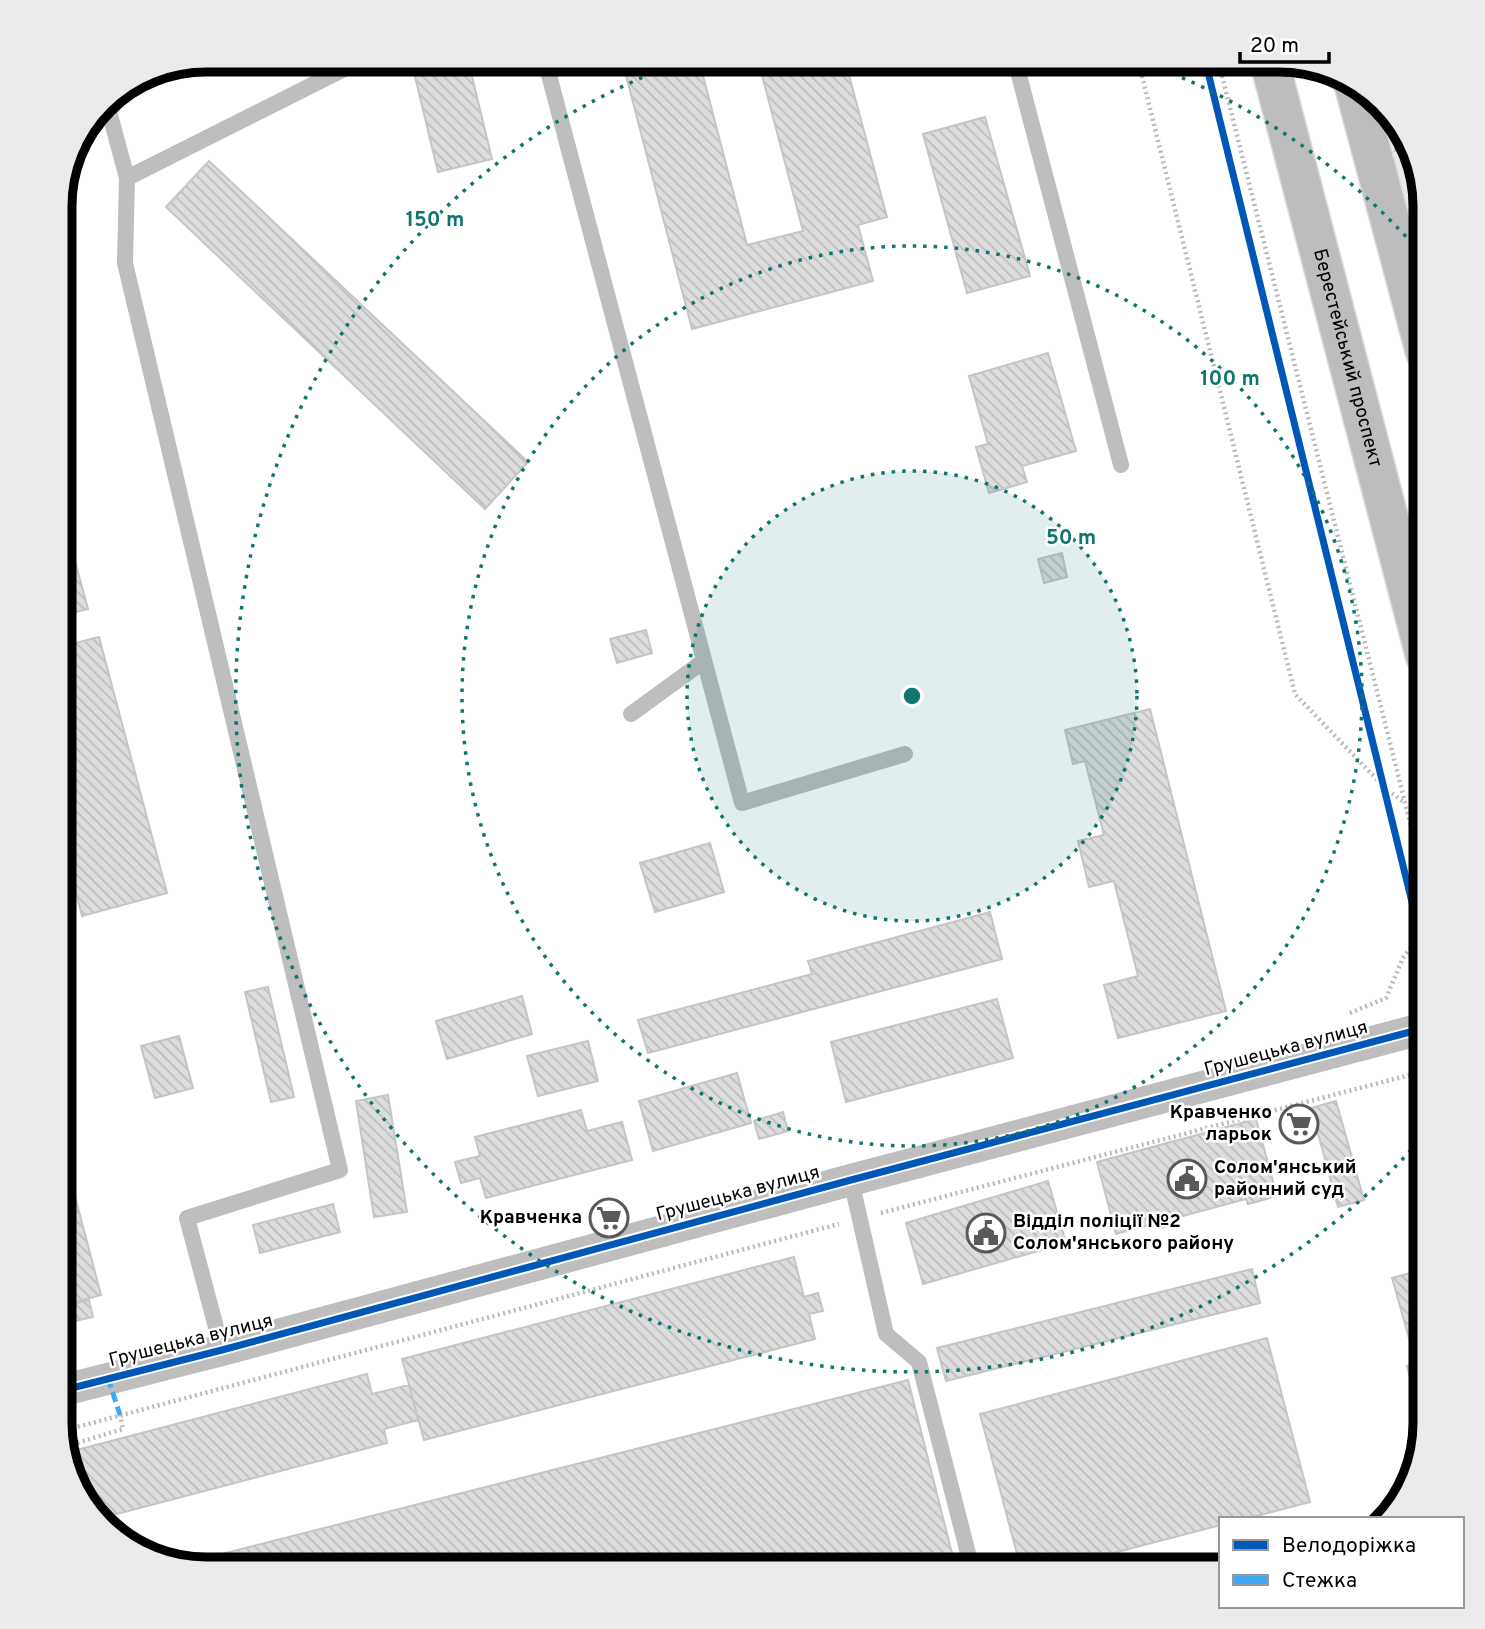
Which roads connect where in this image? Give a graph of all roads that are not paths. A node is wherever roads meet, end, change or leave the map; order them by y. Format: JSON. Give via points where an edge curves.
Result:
{"nodes":[{"id":1,"x":338,"y":72,"type":"edge"},
{"id":2,"x":548,"y":72,"type":"edge"},
{"id":3,"x":1018,"y":72,"type":"edge"},
{"id":4,"x":1272,"y":72,"type":"edge"},
{"id":5,"x":1357,"y":96,"type":"edge"},
{"id":6,"x":109,"y":113,"type":"edge"},
{"id":7,"x":127,"y":178,"type":"junction"},
{"id":8,"x":1413,"y":304,"type":"edge"},
{"id":9,"x":1121,"y":465,"type":"dead end"},
{"id":10,"x":1413,"y":607,"type":"edge"},
{"id":11,"x":704,"y":661,"type":"junction"},
{"id":12,"x":631,"y":714,"type":"dead end"},
{"id":13,"x":905,"y":754,"type":"dead end"},
{"id":14,"x":1413,"y":1031,"type":"edge"},
{"id":15,"x":850,"y":1180,"type":"junction"},
{"id":16,"x":222,"y":1350,"type":"junction"},
{"id":17,"x":72,"y":1388,"type":"edge"},
{"id":18,"x":969,"y":1557,"type":"edge"}],
"edges":[{"from":1,"to":7,"type":"lane"},
{"from":2,"to":11,"type":"lane"},
{"from":3,"to":9,"type":"lane"},
{"from":4,"to":10,"type":"main road","name":"Берестейський проспект"},
{"from":5,"to":8,"type":"main road"},
{"from":6,"to":7,"type":"lane"},
{"from":7,"to":16,"type":"lane","via":[[125,264],[340,1170],[187,1218]]},
{"from":11,"to":12,"type":"lane"},
{"from":11,"to":13,"type":"lane","via":[[742,803]]},
{"from":14,"to":15,"type":"street","name":"Грушецька вулиця"},
{"from":15,"to":16,"type":"street","name":"Грушецька вулиця"},
{"from":15,"to":18,"type":"lane","via":[[886,1334],[919,1362]]},
{"from":16,"to":17,"type":"street","name":"Грушецька вулиця"}]}
